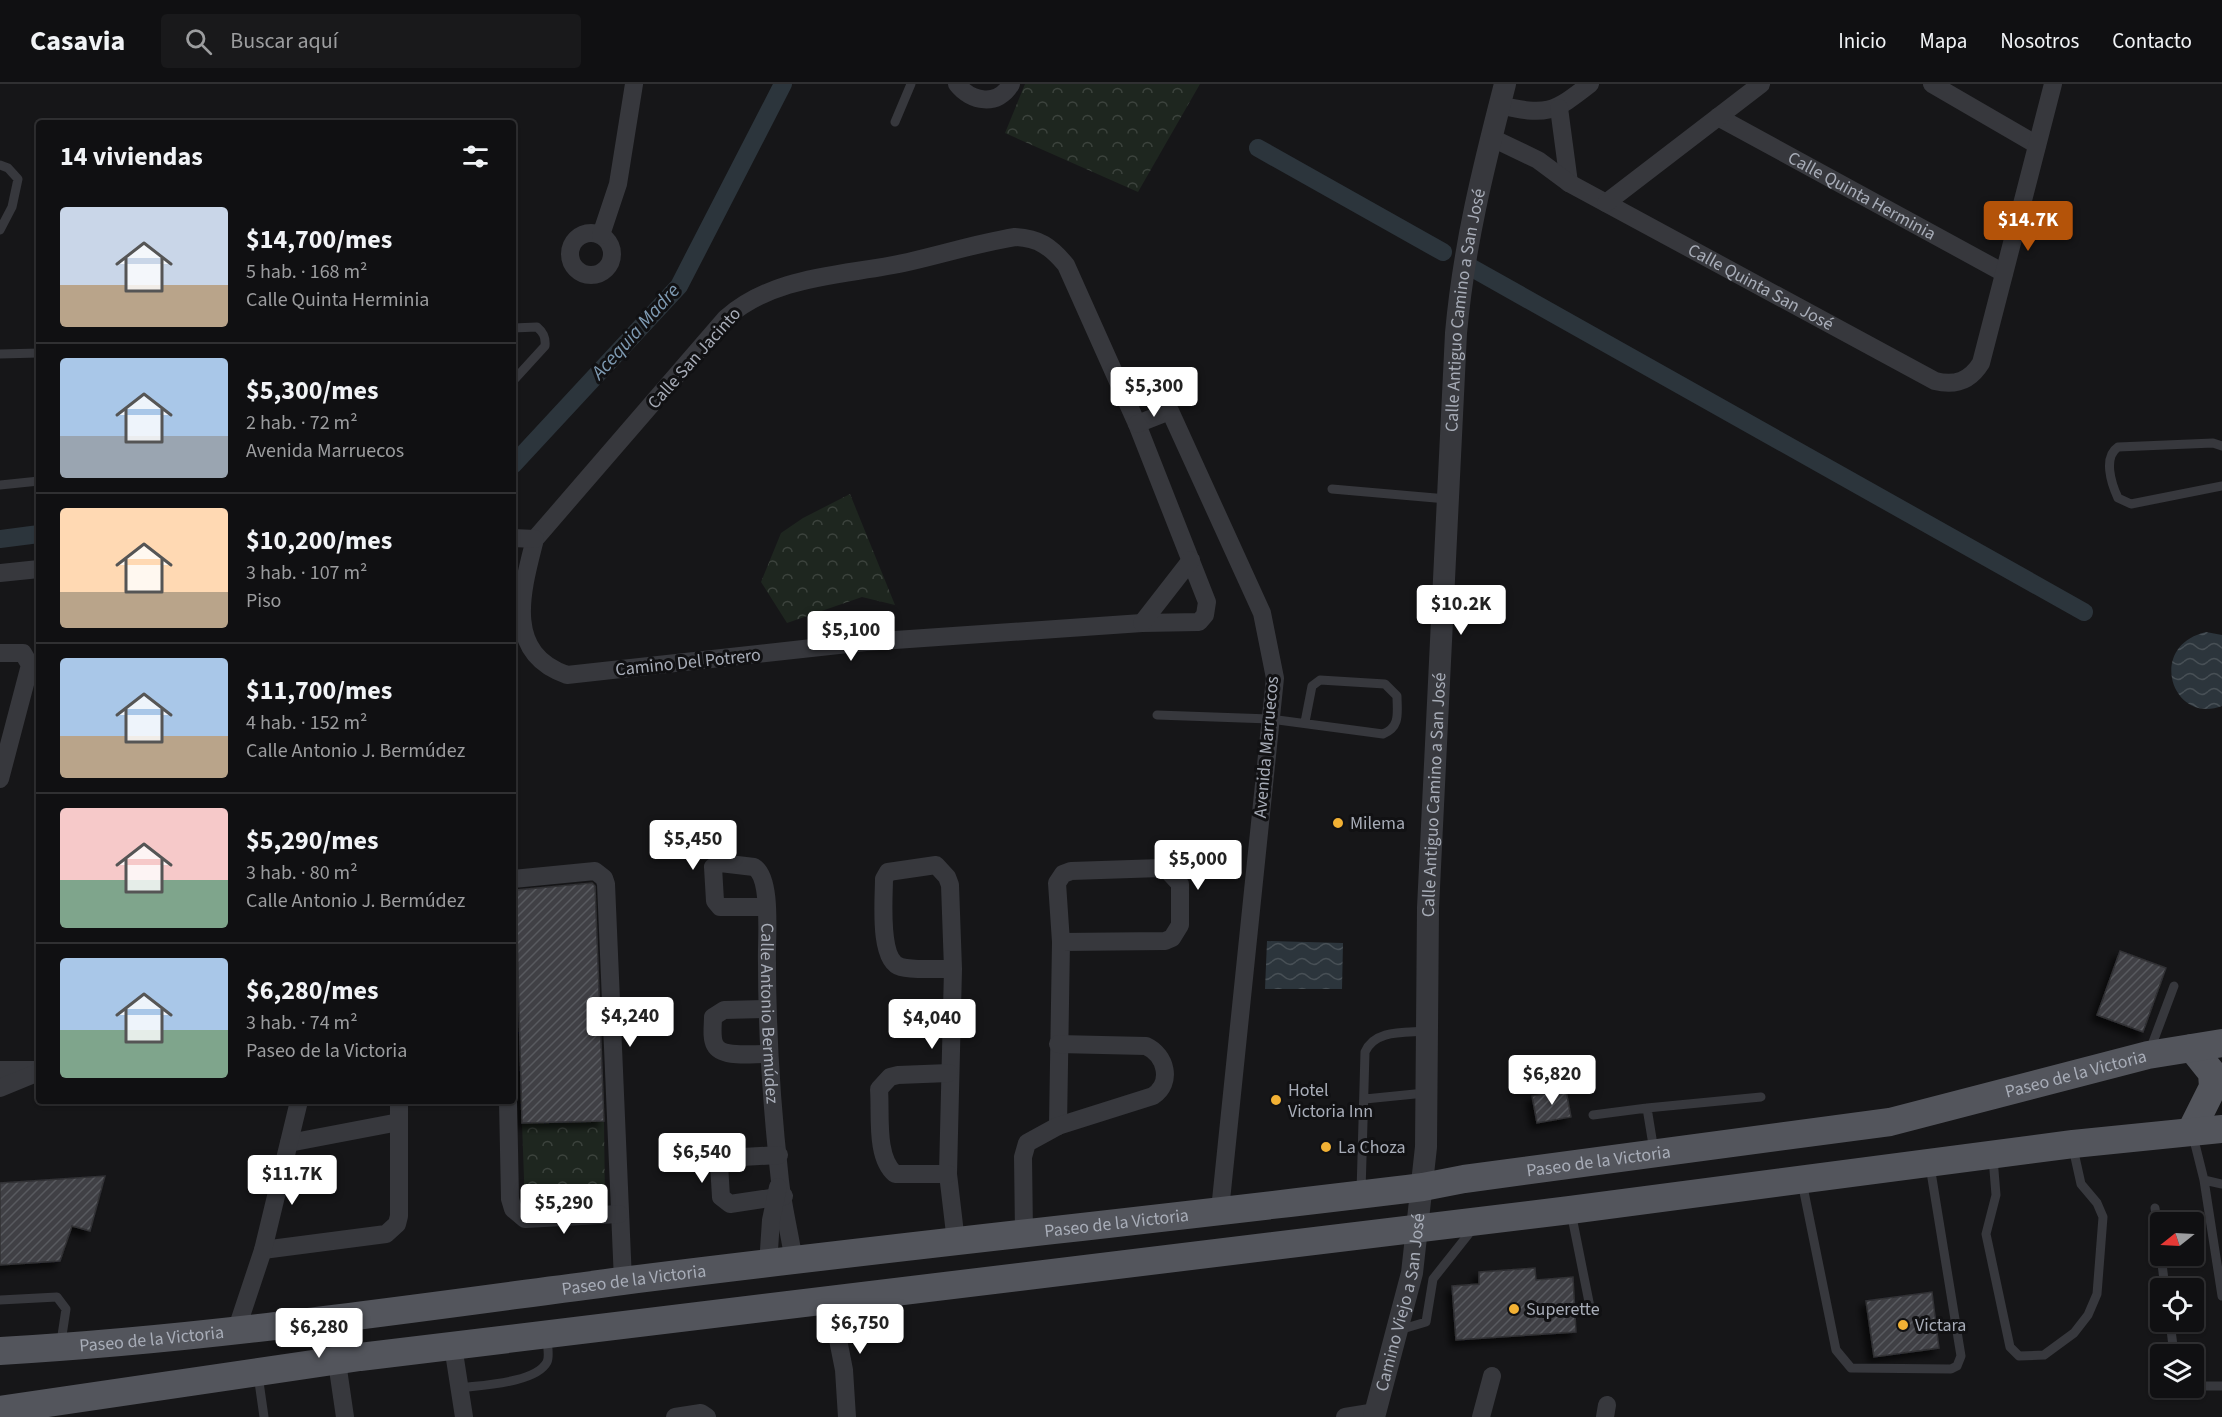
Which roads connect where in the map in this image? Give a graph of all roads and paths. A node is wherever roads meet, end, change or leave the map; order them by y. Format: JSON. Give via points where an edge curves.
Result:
{"nodes":[{"id":1,"x":634,"y":84,"type":"edge"},
{"id":2,"x":911,"y":84,"type":"edge"},
{"id":3,"x":957,"y":84,"type":"edge"},
{"id":4,"x":1011,"y":84,"type":"edge"},
{"id":5,"x":1590,"y":84,"type":"edge"},
{"id":6,"x":1761,"y":84,"type":"edge"},
{"id":7,"x":1932,"y":84,"type":"edge"},
{"id":8,"x":2053,"y":84,"type":"edge"},
{"id":9,"x":1502,"y":95,"type":"edge"},
{"id":10,"x":1559,"y":108,"type":"junction"},
{"id":11,"x":1718,"y":117,"type":"junction"},
{"id":12,"x":896,"y":123,"type":"dead end"},
{"id":13,"x":1490,"y":138,"type":"junction"},
{"id":14,"x":2037,"y":146,"type":"junction"},
{"id":15,"x":0,"y":165,"type":"edge"},
{"id":16,"x":1569,"y":183,"type":"junction"},
{"id":17,"x":1606,"y":203,"type":"junction"},
{"id":18,"x":0,"y":230,"type":"edge"},
{"id":19,"x":601,"y":235,"type":"dead end"},
{"id":20,"x":2004,"y":273,"type":"junction"},
{"id":21,"x":516,"y":328,"type":"edge"},
{"id":22,"x":36,"y":353,"type":"edge"},
{"id":23,"x":0,"y":354,"type":"edge"},
{"id":24,"x":516,"y":378,"type":"edge"},
{"id":25,"x":1137,"y":424,"type":"junction"},
{"id":26,"x":2222,"y":446,"type":"edge"},
{"id":27,"x":36,"y":481,"type":"edge"},
{"id":28,"x":0,"y":485,"type":"edge"},
{"id":29,"x":2222,"y":486,"type":"edge"},
{"id":30,"x":1332,"y":489,"type":"dead end"},
{"id":31,"x":1448,"y":499,"type":"junction"},
{"id":32,"x":516,"y":538,"type":"edge"},
{"id":33,"x":535,"y":539,"type":"junction"},
{"id":34,"x":1191,"y":560,"type":"junction"},
{"id":35,"x":36,"y":569,"type":"edge"},
{"id":36,"x":0,"y":573,"type":"edge"},
{"id":37,"x":1142,"y":623,"type":"junction"},
{"id":38,"x":0,"y":653,"type":"edge"},
{"id":39,"x":1157,"y":715,"type":"dead end"},
{"id":40,"x":1270,"y":719,"type":"junction"},
{"id":41,"x":1305,"y":722,"type":"junction"},
{"id":42,"x":0,"y":779,"type":"edge"},
{"id":43,"x":516,"y":879,"type":"edge"},
{"id":44,"x":766,"y":908,"type":"junction"},
{"id":45,"x":1061,"y":942,"type":"junction"},
{"id":46,"x":953,"y":969,"type":"junction"},
{"id":47,"x":2174,"y":986,"type":"dead end"},
{"id":48,"x":767,"y":1009,"type":"junction"},
{"id":49,"x":1427,"y":1031,"type":"junction"},
{"id":50,"x":2222,"y":1043,"type":"edge"},
{"id":51,"x":1058,"y":1044,"type":"junction"},
{"id":52,"x":2192,"y":1048,"type":"junction"},
{"id":53,"x":769,"y":1054,"type":"junction"},
{"id":54,"x":2148,"y":1055,"type":"junction"},
{"id":55,"x":0,"y":1070,"type":"edge"},
{"id":56,"x":36,"y":1071,"type":"edge"},
{"id":57,"x":36,"y":1072,"type":"edge"},
{"id":58,"x":949,"y":1073,"type":"junction"},
{"id":59,"x":0,"y":1088,"type":"edge"},
{"id":60,"x":1426,"y":1093,"type":"junction"},
{"id":61,"x":1761,"y":1097,"type":"dead end"},
{"id":62,"x":1365,"y":1099,"type":"junction"},
{"id":63,"x":298,"y":1104,"type":"edge"},
{"id":64,"x":399,"y":1104,"type":"edge"},
{"id":65,"x":508,"y":1104,"type":"edge"},
{"id":66,"x":1647,"y":1108,"type":"junction"},
{"id":67,"x":1593,"y":1116,"type":"dead end"},
{"id":68,"x":399,"y":1122,"type":"junction"},
{"id":69,"x":1059,"y":1126,"type":"junction"},
{"id":70,"x":2221,"y":1130,"type":"edge"},
{"id":71,"x":2191,"y":1131,"type":"junction"},
{"id":72,"x":289,"y":1143,"type":"junction"},
{"id":73,"x":2073,"y":1144,"type":"junction"},
{"id":74,"x":1654,"y":1153,"type":"junction"},
{"id":75,"x":779,"y":1155,"type":"junction"},
{"id":76,"x":1993,"y":1155,"type":"junction"},
{"id":77,"x":1930,"y":1164,"type":"junction"},
{"id":78,"x":948,"y":1174,"type":"junction"},
{"id":79,"x":1802,"y":1180,"type":"junction"},
{"id":80,"x":2204,"y":1180,"type":"junction"},
{"id":81,"x":2222,"y":1184,"type":"edge"},
{"id":82,"x":1422,"y":1187,"type":"junction"},
{"id":83,"x":780,"y":1192,"type":"junction"},
{"id":84,"x":1361,"y":1194,"type":"junction"},
{"id":85,"x":2155,"y":1208,"type":"dead end"},
{"id":86,"x":1220,"y":1210,"type":"junction"},
{"id":87,"x":1570,"y":1210,"type":"junction"},
{"id":88,"x":2156,"y":1212,"type":"edge"},
{"id":89,"x":619,"y":1214,"type":"junction"},
{"id":90,"x":1480,"y":1219,"type":"junction"},
{"id":91,"x":1418,"y":1226,"type":"junction"},
{"id":92,"x":1024,"y":1233,"type":"junction"},
{"id":93,"x":956,"y":1242,"type":"junction"},
{"id":94,"x":263,"y":1250,"type":"junction"},
{"id":95,"x":781,"y":1263,"type":"junction"},
{"id":96,"x":623,"y":1281,"type":"junction"},
{"id":97,"x":2222,"y":1296,"type":"edge"},
{"id":98,"x":830,"y":1299,"type":"junction"},
{"id":99,"x":0,"y":1300,"type":"edge"},
{"id":100,"x":1590,"y":1307,"type":"dead end"},
{"id":101,"x":331,"y":1321,"type":"junction"},
{"id":102,"x":1399,"y":1330,"type":"junction"},
{"id":103,"x":236,"y":1332,"type":"junction"},
{"id":104,"x":547,"y":1334,"type":"junction"},
{"id":105,"x":181,"y":1337,"type":"junction"},
{"id":106,"x":453,"y":1346,"type":"junction"},
{"id":107,"x":61,"y":1348,"type":"junction"},
{"id":108,"x":0,"y":1351,"type":"edge"},
{"id":109,"x":337,"y":1361,"type":"junction"},
{"id":110,"x":258,"y":1371,"type":"junction"},
{"id":111,"x":1492,"y":1376,"type":"dead end"},
{"id":112,"x":185,"y":1381,"type":"junction"},
{"id":113,"x":2204,"y":1386,"type":"edge"},
{"id":114,"x":2222,"y":1386,"type":"edge"},
{"id":115,"x":460,"y":1388,"type":"junction"},
{"id":116,"x":0,"y":1410,"type":"edge"},
{"id":117,"x":1375,"y":1414,"type":"edge"},
{"id":118,"x":264,"y":1417,"type":"edge"},
{"id":119,"x":345,"y":1417,"type":"edge"},
{"id":120,"x":464,"y":1417,"type":"edge"},
{"id":121,"x":675,"y":1417,"type":"edge"},
{"id":122,"x":707,"y":1417,"type":"edge"},
{"id":123,"x":847,"y":1417,"type":"edge"},
{"id":124,"x":1345,"y":1417,"type":"edge"},
{"id":125,"x":1480,"y":1417,"type":"edge"}],
"edges":[{"from":1,"to":19,"type":"street","via":[[618,184]]},
{"from":2,"to":12,"type":"lane"},
{"from":3,"to":4,"type":"street","via":[[963,92],[982,100],[1001,95]]},
{"from":5,"to":10,"type":"street"},
{"from":6,"to":11,"type":"street"},
{"from":7,"to":14,"type":"street"},
{"from":8,"to":14,"type":"street"},
{"from":9,"to":10,"type":"street","via":[[1544,111]]},
{"from":9,"to":13,"type":"street","name":"Calle Antiguo Camino a San José"},
{"from":10,"to":16,"type":"street"},
{"from":11,"to":17,"type":"street"},
{"from":11,"to":20,"type":"street","name":"Calle Quinta Herminia"},
{"from":13,"to":16,"type":"street","name":"Calle Quinta San José","via":[[1538,160]]},
{"from":13,"to":31,"type":"street","name":"Calle Antiguo Camino a San José","via":[[1460,285]]},
{"from":14,"to":20,"type":"street"},
{"from":15,"to":18,"type":"lane","via":[[18,179],[12,207]]},
{"from":16,"to":17,"type":"street","name":"Calle Quinta San José"},
{"from":17,"to":20,"type":"street","name":"Calle Quinta San José","via":[[1935,381],[1956,383],[1969,378],[1980,363]]},
{"from":21,"to":24,"type":"lane","via":[[537,327],[546,341]]},
{"from":22,"to":23,"type":"lane"},
{"from":25,"to":33,"type":"street","name":"Calle San Jacinto","via":[[1066,265],[1046,244],[1032,238],[992,241],[791,284],[744,302]]},
{"from":25,"to":34,"type":"street"},
{"from":25,"to":40,"type":"street","name":"Avenida Marruecos","via":[[1170,411],[1257,602],[1268,633],[1275,678]]},
{"from":26,"to":29,"type":"lane","via":[[2213,443],[2118,447],[2108,461],[2118,498],[2131,504]]},
{"from":27,"to":28,"type":"lane"},
{"from":30,"to":31,"type":"lane"},
{"from":31,"to":49,"type":"street","name":"Calle Antiguo Camino a San José","via":[[1428,908]]},
{"from":32,"to":33,"type":"street"},
{"from":33,"to":37,"type":"street","name":"Camino Del Potrero","via":[[524,580],[521,621],[530,648],[552,670],[567,675],[866,642]]},
{"from":34,"to":37,"type":"street"},
{"from":34,"to":37,"type":"street","name":"Camino Del Potrero","via":[[1207,602],[1205,615],[1199,622]]},
{"from":35,"to":36,"type":"street"},
{"from":38,"to":42,"type":"street","via":[[17,651],[27,657],[30,665]]},
{"from":39,"to":40,"type":"lane"},
{"from":40,"to":41,"type":"lane"},
{"from":40,"to":86,"type":"street","name":"Avenida Marruecos"},
{"from":41,"to":41,"type":"lane","via":[[1383,734],[1396,725],[1397,696],[1385,684],[1320,680],[1312,686]]},
{"from":43,"to":89,"type":"street","via":[[595,871],[606,884]]},
{"from":44,"to":44,"type":"street","name":"Calle Antonio Bermúdez","via":[[765,880],[754,867],[720,863],[711,870],[715,901],[720,907]]},
{"from":44,"to":48,"type":"street","name":"Calle Antonio Bermúdez"},
{"from":45,"to":45,"type":"street","via":[[1057,882],[1066,872],[1161,868],[1180,884],[1180,925],[1165,941]]},
{"from":45,"to":51,"type":"street"},
{"from":46,"to":46,"type":"street","via":[[900,967],[892,962],[885,947],[884,879],[888,872],[936,865],[947,877]]},
{"from":46,"to":58,"type":"street"},
{"from":47,"to":54,"type":"lane"},
{"from":48,"to":53,"type":"street","name":"Calle Antonio Bermúdez"},
{"from":48,"to":53,"type":"street","via":[[720,1011],[713,1017],[714,1041],[724,1053]]},
{"from":49,"to":60,"type":"street","name":"Calle Antiguo Camino a San José"},
{"from":49,"to":62,"type":"lane","via":[[1383,1035],[1369,1042],[1365,1052]]},
{"from":50,"to":52,"type":"main road","name":"Paseo de la Victoria"},
{"from":51,"to":69,"type":"street"},
{"from":51,"to":69,"type":"street","via":[[1146,1046],[1163,1059],[1166,1078],[1160,1092],[1153,1096]]},
{"from":52,"to":54,"type":"main road","name":"Paseo de la Victoria"},
{"from":52,"to":71,"type":"main road","via":[[2212,1073],[2213,1087]]},
{"from":53,"to":75,"type":"street","name":"Calle Antonio Bermúdez"},
{"from":54,"to":74,"type":"main road","name":"Paseo de la Victoria","via":[[1890,1122]]},
{"from":55,"to":56,"type":"street"},
{"from":57,"to":59,"type":"street"},
{"from":58,"to":78,"type":"street"},
{"from":58,"to":78,"type":"street","via":[[898,1075],[890,1077],[879,1089],[884,1159],[890,1170],[895,1174]]},
{"from":60,"to":62,"type":"lane"},
{"from":60,"to":82,"type":"street","name":"Calle Antiguo Camino a San José"},
{"from":61,"to":66,"type":"lane"},
{"from":62,"to":84,"type":"lane"},
{"from":63,"to":72,"type":"street"},
{"from":64,"to":68,"type":"street"},
{"from":65,"to":89,"type":"street","via":[[510,1199],[518,1215],[525,1219]]},
{"from":66,"to":67,"type":"lane"},
{"from":66,"to":74,"type":"lane"},
{"from":68,"to":72,"type":"street"},
{"from":68,"to":94,"type":"street","via":[[399,1216],[393,1230]]},
{"from":69,"to":92,"type":"street","via":[[1027,1143],[1023,1157]]},
{"from":70,"to":71,"type":"main road"},
{"from":71,"to":73,"type":"main road"},
{"from":71,"to":80,"type":"lane"},
{"from":72,"to":94,"type":"street"},
{"from":73,"to":76,"type":"main road"},
{"from":73,"to":76,"type":"lane","via":[[2078,1178],[2103,1217],[2100,1281],[2093,1305],[2074,1334],[2044,1354],[2019,1356],[2010,1347],[1986,1234],[1996,1195]]},
{"from":74,"to":82,"type":"main road","name":"Paseo de la Victoria"},
{"from":75,"to":83,"type":"street","name":"Calle Antonio Bermúdez"},
{"from":75,"to":83,"type":"street","via":[[729,1156],[719,1164],[721,1197],[727,1203]]},
{"from":76,"to":77,"type":"main road"},
{"from":77,"to":79,"type":"main road"},
{"from":77,"to":79,"type":"lane","via":[[1961,1356],[1951,1369],[1851,1368],[1840,1358]]},
{"from":78,"to":93,"type":"street"},
{"from":79,"to":87,"type":"main road"},
{"from":80,"to":81,"type":"lane"},
{"from":80,"to":97,"type":"lane"},
{"from":82,"to":84,"type":"main road","name":"Paseo de la Victoria"},
{"from":82,"to":91,"type":"street","name":"Camino Viejo a San José"},
{"from":83,"to":95,"type":"street","name":"Calle Antonio Bermúdez"},
{"from":83,"to":95,"type":"street","name":"Calle Antonio Bermúdez"},
{"from":84,"to":86,"type":"main road","name":"Paseo de la Victoria"},
{"from":85,"to":88,"type":"lane"},
{"from":86,"to":92,"type":"main road","name":"Paseo de la Victoria"},
{"from":87,"to":90,"type":"main road"},
{"from":87,"to":100,"type":"lane"},
{"from":89,"to":96,"type":"street"},
{"from":90,"to":91,"type":"main road"},
{"from":90,"to":102,"type":"lane","via":[[1433,1279],[1426,1322]]},
{"from":91,"to":98,"type":"main road"},
{"from":91,"to":102,"type":"street","name":"Camino Viejo a San José"},
{"from":92,"to":93,"type":"main road","name":"Paseo de la Victoria"},
{"from":93,"to":95,"type":"main road","name":"Paseo de la Victoria"},
{"from":94,"to":103,"type":"street"},
{"from":95,"to":96,"type":"main road","name":"Paseo de la Victoria"},
{"from":96,"to":101,"type":"main road","name":"Paseo de la Victoria"},
{"from":98,"to":104,"type":"main road"},
{"from":98,"to":123,"type":"street","via":[[842,1360]]},
{"from":99,"to":107,"type":"lane","via":[[61,1300],[66,1309]]},
{"from":101,"to":103,"type":"main road","name":"Paseo de la Victoria"},
{"from":101,"to":109,"type":"street"},
{"from":102,"to":117,"type":"street","name":"Camino Viejo a San José"},
{"from":103,"to":105,"type":"main road","name":"Paseo de la Victoria"},
{"from":104,"to":106,"type":"main road"},
{"from":104,"to":115,"type":"lane","via":[[548,1360],[540,1371],[524,1378]]},
{"from":105,"to":107,"type":"main road","name":"Paseo de la Victoria"},
{"from":105,"to":112,"type":"main road"},
{"from":106,"to":109,"type":"main road"},
{"from":106,"to":115,"type":"street"},
{"from":107,"to":108,"type":"main road","name":"Paseo de la Victoria"},
{"from":109,"to":110,"type":"main road"},
{"from":109,"to":119,"type":"street"},
{"from":110,"to":112,"type":"main road"},
{"from":110,"to":118,"type":"lane"},
{"from":111,"to":125,"type":"street"},
{"from":112,"to":116,"type":"main road"},
{"from":113,"to":114,"type":"lane"},
{"from":115,"to":120,"type":"street"},
{"from":117,"to":124,"type":"street"},
{"from":121,"to":122,"type":"street","via":[[701,1413]]}]}
